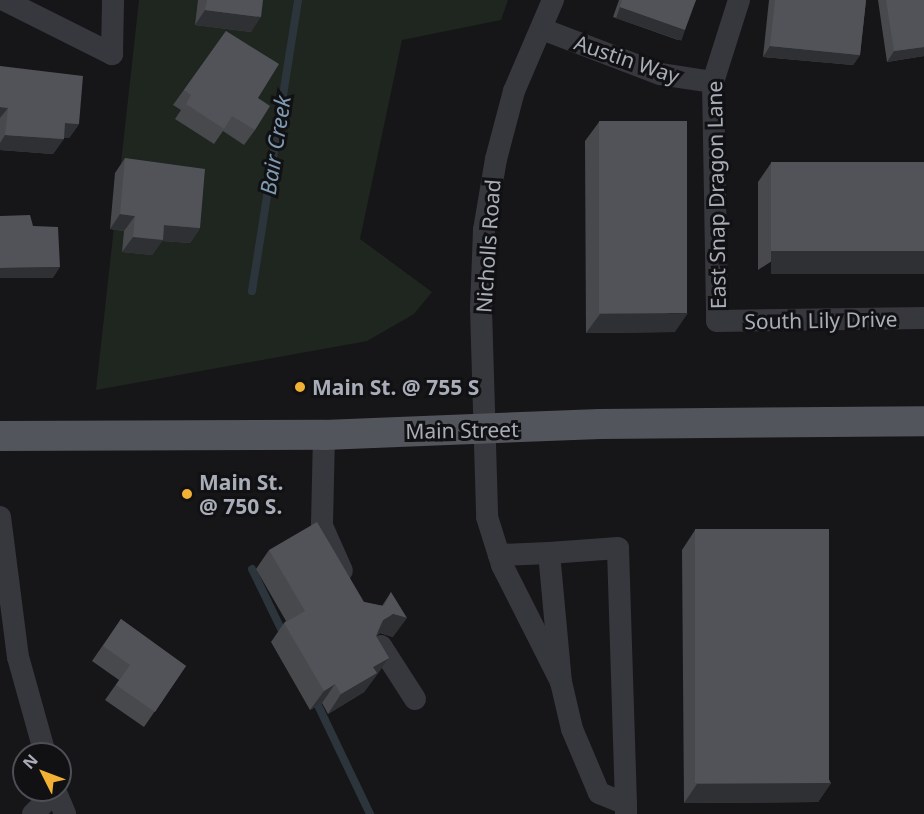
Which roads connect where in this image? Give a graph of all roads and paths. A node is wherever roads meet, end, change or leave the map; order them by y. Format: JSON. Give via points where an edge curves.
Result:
{"nodes":[{"id":1,"x":4,"y":0,"type":"edge"},
{"id":2,"x":113,"y":0,"type":"edge"},
{"id":3,"x":553,"y":0,"type":"edge"},
{"id":4,"x":739,"y":0,"type":"edge"},
{"id":5,"x":542,"y":29,"type":"junction"},
{"id":6,"x":713,"y":82,"type":"junction"},
{"id":7,"x":924,"y":318,"type":"edge"},
{"id":8,"x":717,"y":321,"type":"joint"},
{"id":9,"x":924,"y":421,"type":"edge"},
{"id":10,"x":486,"y":430,"type":"junction"},
{"id":11,"x":0,"y":435,"type":"edge"},
{"id":12,"x":324,"y":435,"type":"junction"},
{"id":13,"x":0,"y":450,"type":"edge"},
{"id":14,"x":0,"y":517,"type":"edge"},
{"id":15,"x":549,"y":553,"type":"junction"},
{"id":16,"x":499,"y":555,"type":"junction"},
{"id":17,"x":354,"y":593,"type":"edge"},
{"id":18,"x":381,"y":646,"type":"edge"},
{"id":19,"x":561,"y":682,"type":"junction"},
{"id":20,"x":415,"y":699,"type":"dead end"},
{"id":21,"x":42,"y":742,"type":"edge"},
{"id":22,"x":44,"y":802,"type":"edge"},
{"id":23,"x":626,"y":809,"type":"edge"},
{"id":24,"x":33,"y":814,"type":"edge"}],
"edges":[{"from":1,"to":2,"type":"street","via":[[112,54]]},
{"from":3,"to":5,"type":"street","name":"Nicholls Road"},
{"from":4,"to":6,"type":"street","name":"East Snap Dragon Lane"},
{"from":5,"to":6,"type":"street","name":"Austin Way","via":[[660,74]]},
{"from":5,"to":10,"type":"street","name":"Nicholls Road","via":[[514,91],[489,192],[482,267]]},
{"from":6,"to":8,"type":"street","name":"East Snap Dragon Lane"},
{"from":7,"to":8,"type":"street","name":"South Lily Drive"},
{"from":9,"to":10,"type":"main road","name":"Main Street","via":[[600,424]]},
{"from":10,"to":12,"type":"main road","name":"Main Street"},
{"from":10,"to":16,"type":"street","name":"Nicholls Road","via":[[487,517]]},
{"from":11,"to":12,"type":"main road","name":"Main Street"},
{"from":11,"to":13,"type":"street"},
{"from":12,"to":17,"type":"street","via":[[322,526]]},
{"from":14,"to":21,"type":"street","via":[[18,657]]},
{"from":15,"to":16,"type":"street"},
{"from":15,"to":19,"type":"street"},
{"from":15,"to":23,"type":"street","via":[[618,548]]},
{"from":16,"to":19,"type":"street","name":"Nicholls Road"},
{"from":18,"to":20,"type":"street"},
{"from":19,"to":23,"type":"street","via":[[586,770],[599,793]]},
{"from":22,"to":24,"type":"street"}]}
